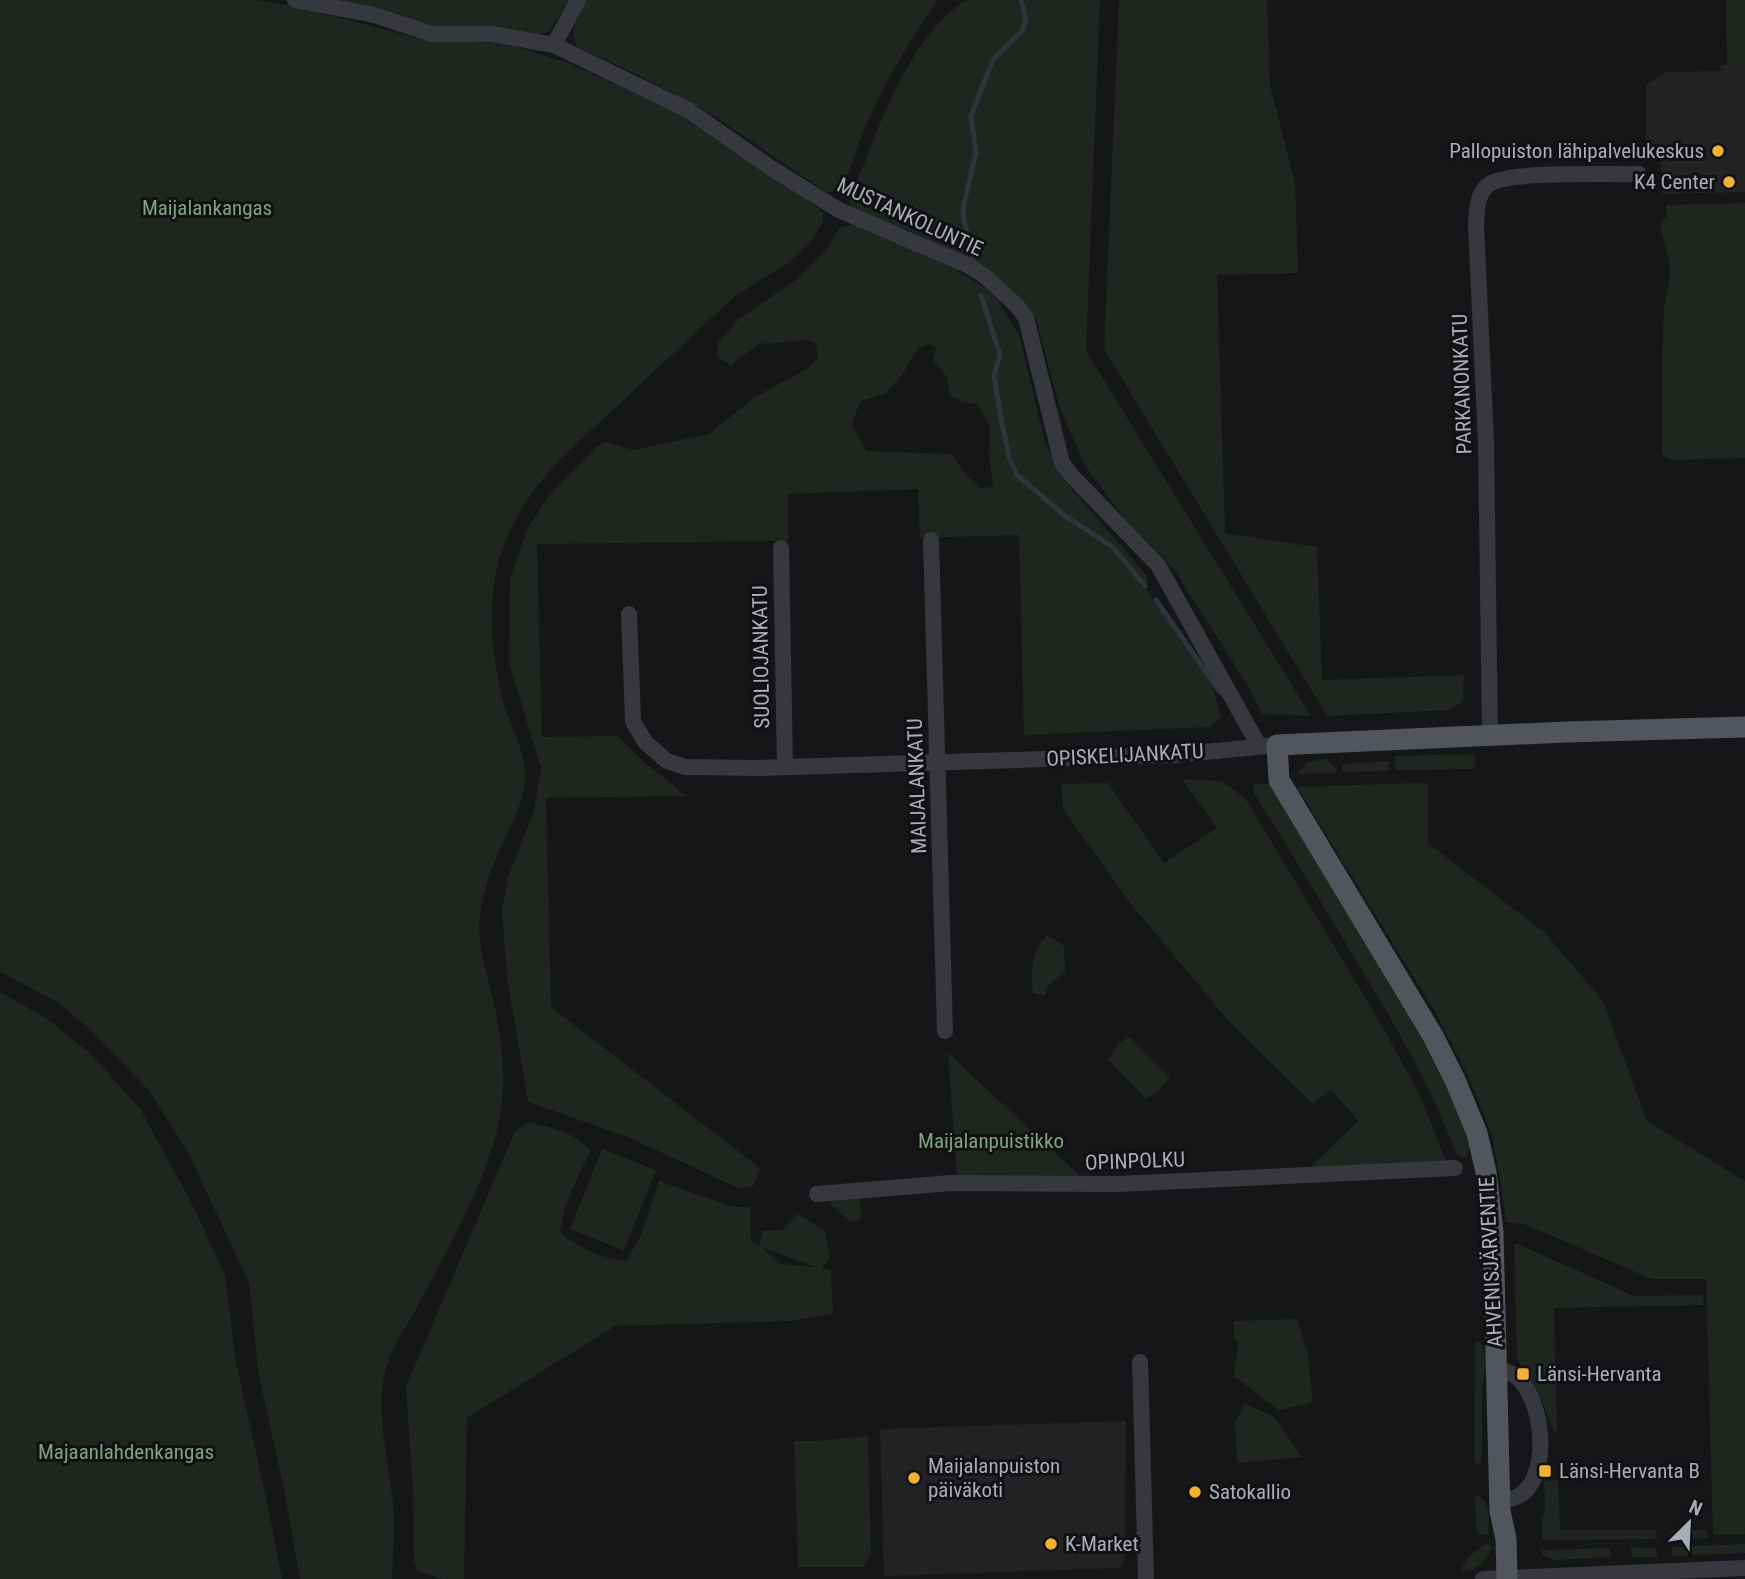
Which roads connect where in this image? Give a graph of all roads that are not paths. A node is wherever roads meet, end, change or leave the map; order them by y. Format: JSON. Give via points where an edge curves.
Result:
{"nodes":[{"id":1,"x":295,"y":0,"type":"edge"},
{"id":2,"x":578,"y":0,"type":"edge"},
{"id":3,"x":554,"y":46,"type":"junction"},
{"id":4,"x":1639,"y":174,"type":"dead end"},
{"id":5,"x":931,"y":540,"type":"dead end"},
{"id":6,"x":781,"y":548,"type":"dead end"},
{"id":7,"x":629,"y":614,"type":"dead end"},
{"id":8,"x":1745,"y":727,"type":"edge"},
{"id":9,"x":1490,"y":736,"type":"junction"},
{"id":10,"x":1268,"y":746,"type":"junction"},
{"id":11,"x":937,"y":762,"type":"junction"},
{"id":12,"x":785,"y":766,"type":"junction"},
{"id":13,"x":945,"y":1031,"type":"dead end"},
{"id":14,"x":1455,"y":1168,"type":"dead end"},
{"id":15,"x":817,"y":1194,"type":"dead end"},
{"id":16,"x":1140,"y":1363,"type":"dead end"},
{"id":17,"x":1497,"y":1370,"type":"junction"},
{"id":18,"x":1500,"y":1502,"type":"junction"},
{"id":19,"x":1745,"y":1568,"type":"edge"},
{"id":20,"x":1146,"y":1579,"type":"edge"},
{"id":21,"x":1483,"y":1579,"type":"edge"},
{"id":22,"x":1507,"y":1579,"type":"edge"}],
"edges":[{"from":1,"to":3,"type":"street","name":"MUSTANKOLUNTIE","via":[[374,15],[432,34],[492,34]]},
{"from":2,"to":3,"type":"street"},
{"from":3,"to":10,"type":"street","name":"MUSTANKOLUNTIE","via":[[688,110],[839,210],[969,266],[1018,307],[1026,318],[1062,463],[1158,565]]},
{"from":4,"to":9,"type":"street","name":"PARKANONKATU","via":[[1511,177],[1488,185],[1478,199]]},
{"from":5,"to":11,"type":"street","name":"MAIJALANKATU"},
{"from":6,"to":12,"type":"street","name":"SUOLIOJANKATU"},
{"from":7,"to":12,"type":"street","name":"OPISKELIJANKATU","via":[[633,722],[646,743],[667,761],[685,767]]},
{"from":8,"to":9,"type":"main road","name":"OPISKELIJANKATU"},
{"from":9,"to":10,"type":"main road","name":"OPISKELIJANKATU"},
{"from":10,"to":11,"type":"street","name":"OPISKELIJANKATU","via":[[1174,755]]},
{"from":10,"to":17,"type":"main road","name":"AHVENISJÄRVENTIE","via":[[1279,780],[1433,1036],[1477,1133],[1493,1232]]},
{"from":11,"to":12,"type":"street","name":"OPISKELIJANKATU"},
{"from":11,"to":13,"type":"street","name":"MAIJALANKATU"},
{"from":14,"to":15,"type":"street","name":"OPINPOLKU","via":[[1280,1172],[1118,1184],[951,1183]]},
{"from":16,"to":20,"type":"street"},
{"from":17,"to":18,"type":"main road","name":"AHVENISJÄRVENTIE"},
{"from":17,"to":18,"type":"street","via":[[1518,1378],[1538,1420],[1542,1445],[1541,1462],[1528,1489]]},
{"from":18,"to":22,"type":"main road","name":"AHVENISJÄRVENTIE"},
{"from":19,"to":22,"type":"street"},
{"from":21,"to":22,"type":"street"}]}
